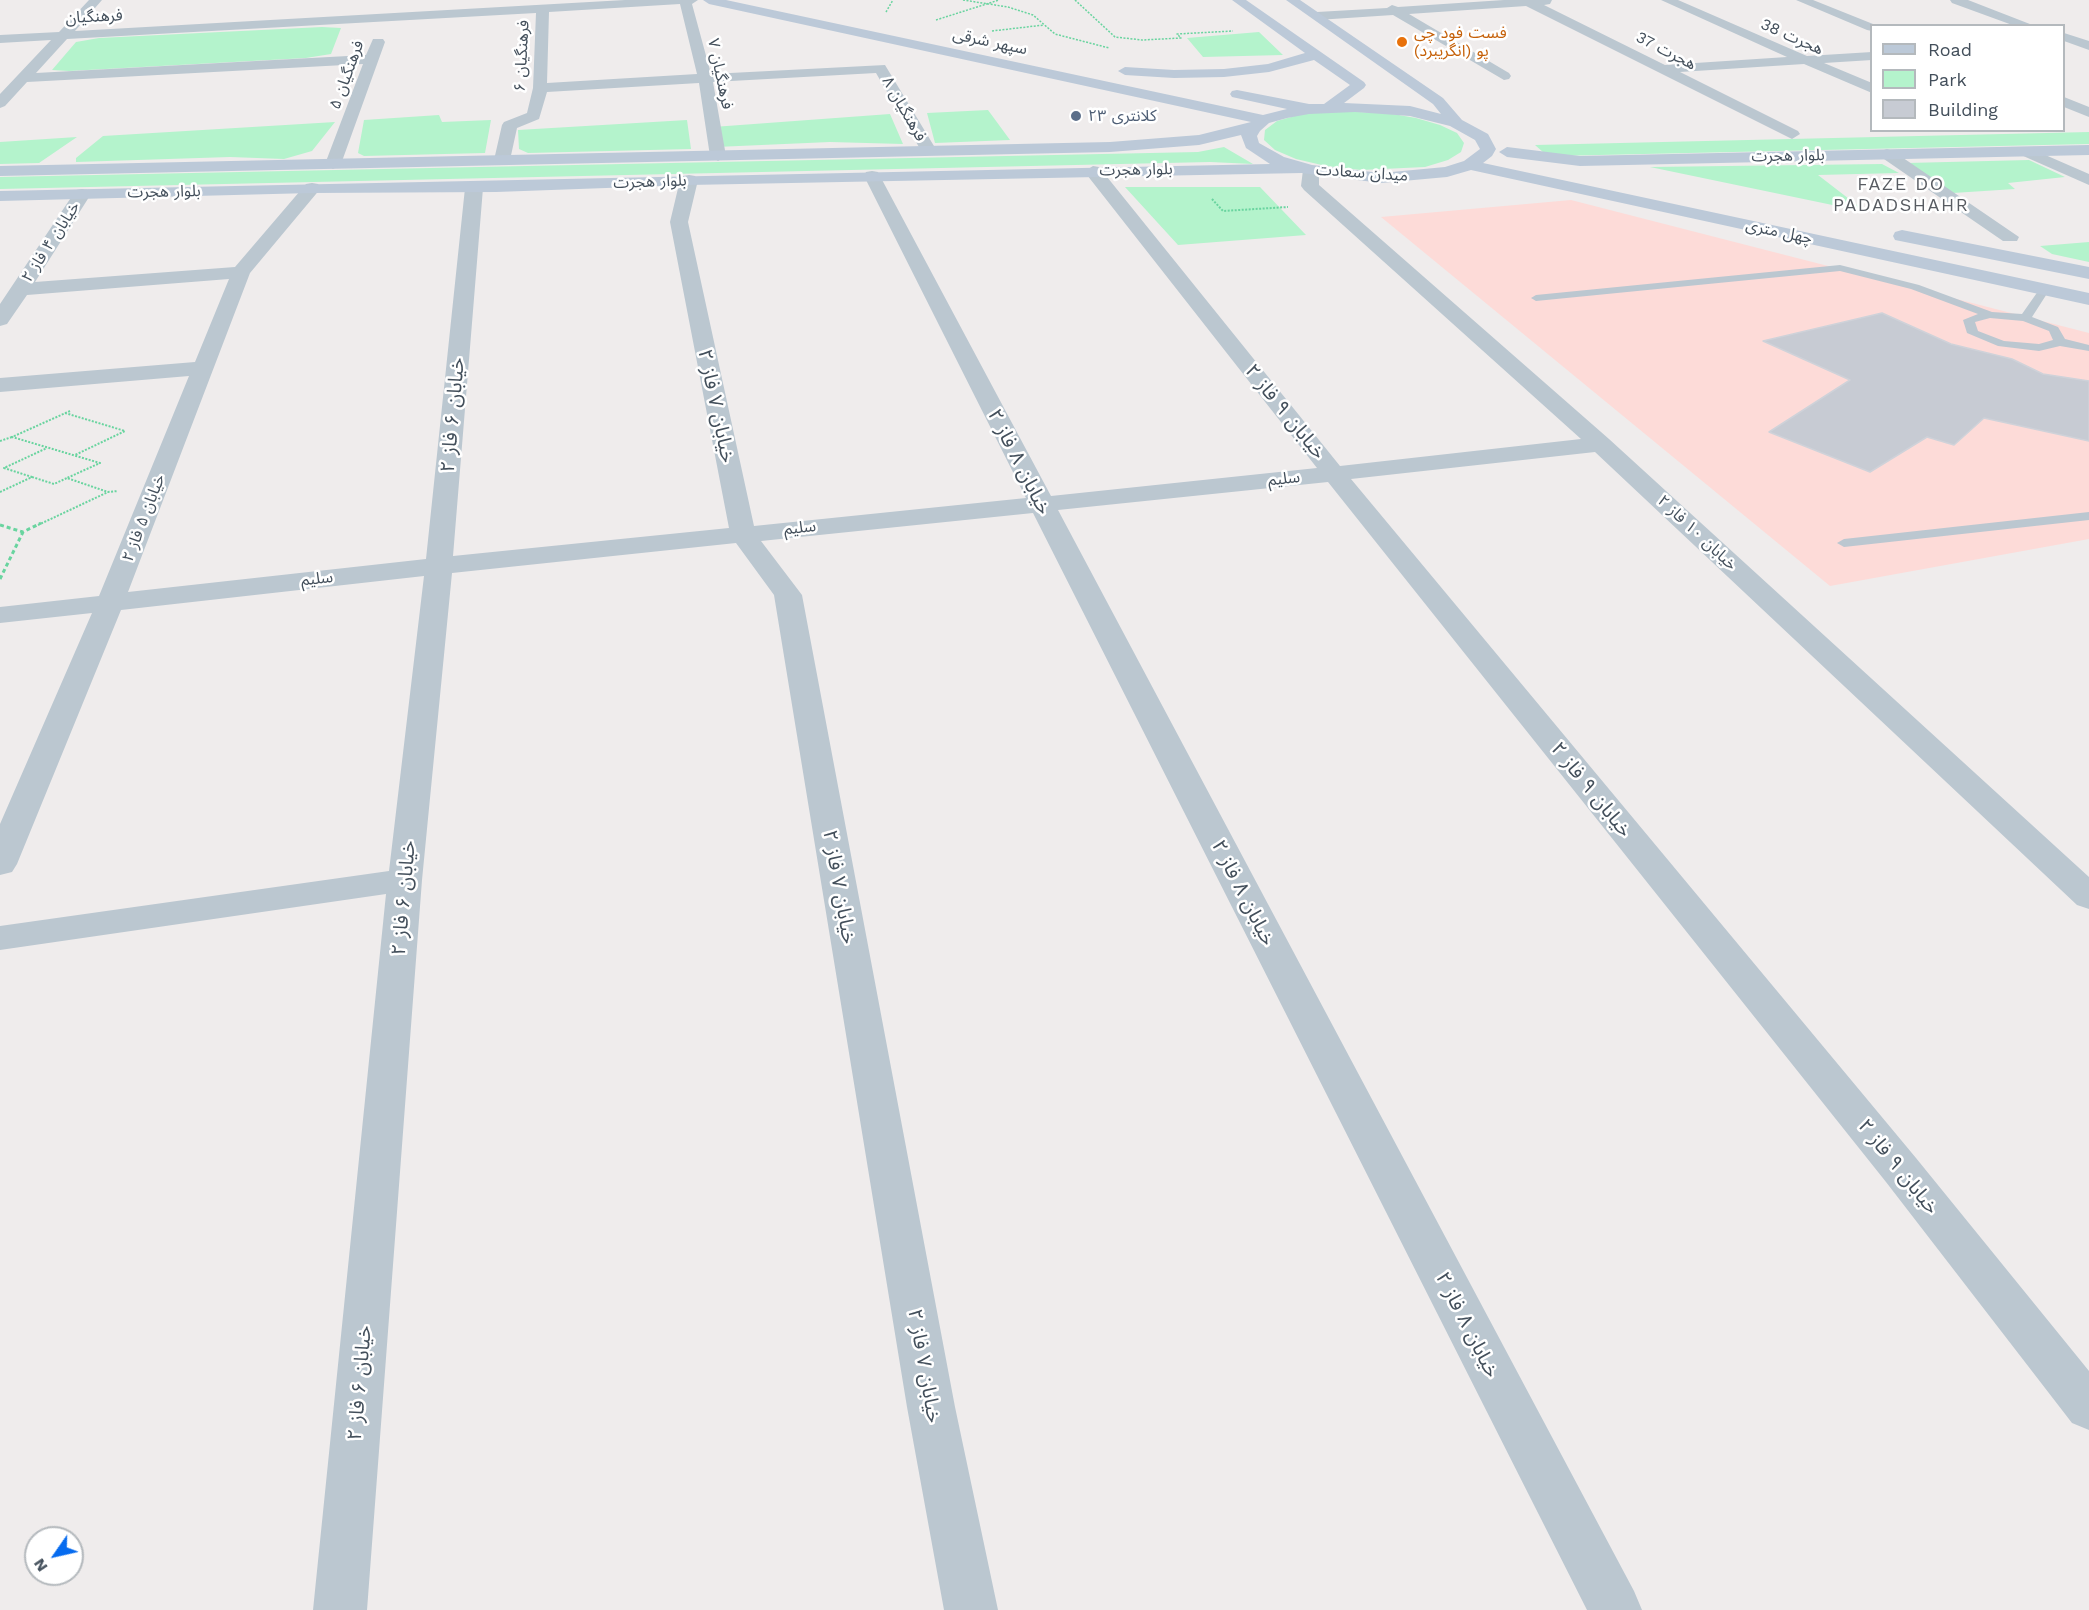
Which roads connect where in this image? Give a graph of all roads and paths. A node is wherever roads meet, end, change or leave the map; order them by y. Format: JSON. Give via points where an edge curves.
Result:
{"nodes":[{"id":1,"x":96,"y":0,"type":"edge"},
{"id":2,"x":398,"y":0,"type":"edge"},
{"id":3,"x":684,"y":0,"type":"edge"},
{"id":4,"x":692,"y":0,"type":"edge"},
{"id":5,"x":709,"y":0,"type":"edge"},
{"id":6,"x":963,"y":0,"type":"edge"},
{"id":7,"x":999,"y":0,"type":"edge"},
{"id":8,"x":1075,"y":0,"type":"edge"},
{"id":9,"x":1238,"y":0,"type":"edge"},
{"id":10,"x":1292,"y":0,"type":"edge"},
{"id":11,"x":1376,"y":0,"type":"edge"},
{"id":12,"x":1667,"y":0,"type":"edge"},
{"id":13,"x":1802,"y":0,"type":"edge"},
{"id":14,"x":1956,"y":0,"type":"edge"},
{"id":15,"x":1527,"y":1,"type":"edge"},
{"id":16,"x":1561,"y":1,"type":"edge"},
{"id":17,"x":987,"y":4,"type":"junction"},
{"id":18,"x":251,"y":8,"type":"dead end"},
{"id":19,"x":543,"y":8,"type":"junction"},
{"id":20,"x":1393,"y":10,"type":"junction"},
{"id":21,"x":1317,"y":16,"type":"junction"},
{"id":22,"x":387,"y":17,"type":"junction"},
{"id":23,"x":936,"y":21,"type":"dead end"},
{"id":24,"x":2023,"y":24,"type":"edge"},
{"id":25,"x":240,"y":25,"type":"junction"},
{"id":26,"x":1045,"y":25,"type":"junction"},
{"id":27,"x":1870,"y":26,"type":"edge"},
{"id":28,"x":1241,"y":30,"type":"dead end"},
{"id":29,"x":991,"y":31,"type":"dead end"},
{"id":30,"x":63,"y":35,"type":"junction"},
{"id":31,"x":2065,"y":37,"type":"edge"},
{"id":32,"x":0,"y":39,"type":"edge"},
{"id":33,"x":2089,"y":46,"type":"edge"},
{"id":34,"x":1116,"y":50,"type":"dead end"},
{"id":35,"x":1315,"y":55,"type":"junction"},
{"id":36,"x":1870,"y":56,"type":"edge"},
{"id":37,"x":372,"y":59,"type":"junction"},
{"id":38,"x":1804,"y":60,"type":"junction"},
{"id":39,"x":1663,"y":69,"type":"junction"},
{"id":40,"x":1504,"y":76,"type":"dead end"},
{"id":41,"x":23,"y":78,"type":"junction"},
{"id":42,"x":705,"y":78,"type":"junction"},
{"id":43,"x":1406,"y":79,"type":"junction"},
{"id":44,"x":1372,"y":86,"type":"junction"},
{"id":45,"x":540,"y":88,"type":"junction"},
{"id":46,"x":1870,"y":88,"type":"edge"},
{"id":47,"x":1227,"y":92,"type":"dead end"},
{"id":48,"x":1169,"y":99,"type":"junction"},
{"id":49,"x":2065,"y":102,"type":"edge"},
{"id":50,"x":0,"y":103,"type":"edge"},
{"id":51,"x":1328,"y":108,"type":"junction"},
{"id":52,"x":1309,"y":109,"type":"junction"},
{"id":53,"x":2089,"y":112,"type":"edge"},
{"id":54,"x":1259,"y":124,"type":"junction"},
{"id":55,"x":1460,"y":124,"type":"junction"},
{"id":56,"x":1798,"y":134,"type":"joint"},
{"id":57,"x":1756,"y":135,"type":"dead end"},
{"id":58,"x":1489,"y":145,"type":"junction"},
{"id":59,"x":2089,"y":150,"type":"edge"},
{"id":60,"x":928,"y":151,"type":"junction"},
{"id":61,"x":2027,"y":152,"type":"junction"},
{"id":62,"x":1887,"y":154,"type":"junction"},
{"id":63,"x":718,"y":156,"type":"junction"},
{"id":64,"x":502,"y":160,"type":"junction"},
{"id":65,"x":333,"y":164,"type":"junction"},
{"id":66,"x":1470,"y":165,"type":"junction"},
{"id":67,"x":1185,"y":169,"type":"junction"},
{"id":68,"x":1305,"y":169,"type":"junction"},
{"id":69,"x":0,"y":171,"type":"edge"},
{"id":70,"x":1093,"y":171,"type":"junction"},
{"id":71,"x":872,"y":176,"type":"junction"},
{"id":72,"x":689,"y":180,"type":"junction"},
{"id":73,"x":2089,"y":180,"type":"edge"},
{"id":74,"x":1636,"y":183,"type":"dead end"},
{"id":75,"x":312,"y":188,"type":"junction"},
{"id":76,"x":474,"y":188,"type":"junction"},
{"id":77,"x":82,"y":194,"type":"junction"},
{"id":78,"x":0,"y":196,"type":"edge"},
{"id":79,"x":1330,"y":204,"type":"junction"},
{"id":80,"x":1880,"y":231,"type":"dead end"},
{"id":81,"x":2010,"y":237,"type":"dead end"},
{"id":82,"x":241,"y":272,"type":"junction"},
{"id":83,"x":2089,"y":273,"type":"edge"},
{"id":84,"x":21,"y":289,"type":"junction"},
{"id":85,"x":2045,"y":289,"type":"junction"},
{"id":86,"x":1536,"y":298,"type":"dead end"},
{"id":87,"x":2089,"y":298,"type":"edge"},
{"id":88,"x":1990,"y":315,"type":"junction"},
{"id":89,"x":2025,"y":318,"type":"junction"},
{"id":90,"x":0,"y":320,"type":"edge"},
{"id":91,"x":2060,"y":342,"type":"junction"},
{"id":92,"x":2089,"y":348,"type":"edge"},
{"id":93,"x":202,"y":368,"type":"junction"},
{"id":94,"x":97,"y":377,"type":"junction"},
{"id":95,"x":0,"y":385,"type":"edge"},
{"id":96,"x":65,"y":413,"type":"junction"},
{"id":97,"x":12,"y":437,"type":"junction"},
{"id":98,"x":0,"y":441,"type":"edge"},
{"id":99,"x":1601,"y":444,"type":"junction"},
{"id":100,"x":48,"y":448,"type":"junction"},
{"id":101,"x":74,"y":455,"type":"junction"},
{"id":102,"x":1334,"y":474,"type":"junction"},
{"id":103,"x":32,"y":477,"type":"junction"},
{"id":104,"x":67,"y":478,"type":"junction"},
{"id":105,"x":156,"y":488,"type":"junction"},
{"id":106,"x":0,"y":492,"type":"edge"},
{"id":107,"x":108,"y":492,"type":"junction"},
{"id":108,"x":1041,"y":504,"type":"junction"},
{"id":109,"x":2089,"y":516,"type":"edge"},
{"id":110,"x":0,"y":525,"type":"edge"},
{"id":111,"x":22,"y":532,"type":"junction"},
{"id":112,"x":743,"y":534,"type":"junction"},
{"id":113,"x":1844,"y":543,"type":"dead end"},
{"id":114,"x":438,"y":566,"type":"junction"},
{"id":115,"x":0,"y":579,"type":"edge"},
{"id":116,"x":111,"y":601,"type":"junction"},
{"id":117,"x":0,"y":615,"type":"edge"},
{"id":118,"x":0,"y":864,"type":"edge"},
{"id":119,"x":405,"y":880,"type":"junction"},
{"id":120,"x":2089,"y":897,"type":"edge"},
{"id":121,"x":0,"y":938,"type":"edge"},
{"id":122,"x":2089,"y":1408,"type":"edge"},
{"id":123,"x":340,"y":1610,"type":"edge"},
{"id":124,"x":971,"y":1610,"type":"edge"},
{"id":125,"x":1615,"y":1610,"type":"edge"}],
"edges":[{"from":1,"to":30,"type":"street"},
{"from":2,"to":22,"type":"street","name":"فرهنگیان ۵"},
{"from":3,"to":4,"type":"street","name":"فرهنگیان"},
{"from":3,"to":19,"type":"street","name":"فرهنگیان"},
{"from":3,"to":42,"type":"street","name":"فرهنگیان ۷"},
{"from":5,"to":48,"type":"main road","name":"سپهر شرقی"},
{"from":6,"to":17,"type":"path"},
{"from":7,"to":17,"type":"path"},
{"from":8,"to":28,"type":"path","via":[[1115,37],[1181,38],[1177,34]]},
{"from":9,"to":35,"type":"main road"},
{"from":10,"to":21,"type":"main road"},
{"from":11,"to":20,"type":"street"},
{"from":12,"to":38,"type":"street","name":"هجرت 38"},
{"from":13,"to":27,"type":"street"},
{"from":14,"to":24,"type":"street"},
{"from":15,"to":16,"type":"street"},
{"from":15,"to":20,"type":"street"},
{"from":15,"to":39,"type":"street","name":"هجرت 37"},
{"from":17,"to":23,"type":"path"},
{"from":17,"to":26,"type":"path","via":[[1033,15]]},
{"from":18,"to":25,"type":"street"},
{"from":19,"to":22,"type":"street","name":"فرهنگیان"},
{"from":19,"to":45,"type":"street","name":"فرهنگیان ۶"},
{"from":20,"to":21,"type":"street"},
{"from":20,"to":40,"type":"street"},
{"from":21,"to":43,"type":"main road"},
{"from":22,"to":25,"type":"street","name":"فرهنگیان"},
{"from":22,"to":37,"type":"street","name":"فرهنگیان ۵"},
{"from":25,"to":30,"type":"street","name":"فرهنگیان"},
{"from":26,"to":29,"type":"path"},
{"from":26,"to":34,"type":"path","via":[[1055,34]]},
{"from":30,"to":32,"type":"street","name":"فرهنگیان"},
{"from":30,"to":41,"type":"street"},
{"from":31,"to":33,"type":"street"},
{"from":35,"to":44,"type":"main road"},
{"from":35,"to":48,"type":"main road","via":[[1248,71],[1182,74],[1119,69],[1205,89],[1194,97]]},
{"from":36,"to":38,"type":"street"},
{"from":37,"to":41,"type":"street"},
{"from":37,"to":65,"type":"street","name":"فرهنگیان ۵"},
{"from":38,"to":39,"type":"street"},
{"from":38,"to":46,"type":"street","name":"هجرت 38"},
{"from":39,"to":56,"type":"street","name":"هجرت 37"},
{"from":41,"to":50,"type":"street"},
{"from":42,"to":45,"type":"street"},
{"from":42,"to":60,"type":"street","name":"فرهنگیان ۸","via":[[880,68]]},
{"from":42,"to":63,"type":"street","name":"فرهنگیان ۷"},
{"from":43,"to":44,"type":"main road","via":[[1399,84]]},
{"from":43,"to":55,"type":"main road","via":[[1438,101]]},
{"from":44,"to":51,"type":"main road"},
{"from":45,"to":64,"type":"street","name":"فرهنگیان ۶","via":[[534,116],[510,125]]},
{"from":47,"to":52,"type":"main road"},
{"from":48,"to":54,"type":"main road","name":"سپهر شرقی"},
{"from":49,"to":53,"type":"street"},
{"from":51,"to":52,"type":"main road"},
{"from":51,"to":55,"type":"main road","via":[[1410,111]]},
{"from":52,"to":54,"type":"main road"},
{"from":54,"to":60,"type":"main road","name":"بلوار هجرت","via":[[1199,140],[1159,145]]},
{"from":54,"to":68,"type":"main road","name":"میدان سعادت","via":[[1250,136],[1252,144],[1262,153]]},
{"from":55,"to":58,"type":"main road"},
{"from":56,"to":57,"type":"main road","name":"بلوار هجرت"},
{"from":58,"to":62,"type":"main road","name":"بلوار هجرت","via":[[1554,159],[1580,160]]},
{"from":58,"to":66,"type":"main road","name":"میدان سعادت"},
{"from":58,"to":74,"type":"main road"},
{"from":59,"to":61,"type":"main road","name":"بلوار هجرت"},
{"from":60,"to":63,"type":"main road","name":"بلوار هجرت"},
{"from":61,"to":62,"type":"main road","name":"بلوار هجرت"},
{"from":61,"to":73,"type":"street"},
{"from":62,"to":81,"type":"street"},
{"from":63,"to":64,"type":"main road","name":"بلوار هجرت"},
{"from":64,"to":65,"type":"main road","name":"بلوار هجرت"},
{"from":65,"to":69,"type":"main road","name":"بلوار هجرت"},
{"from":66,"to":68,"type":"main road","name":"میدان سعادت","via":[[1404,177]]},
{"from":66,"to":85,"type":"main road","name":"چهل متری"},
{"from":67,"to":68,"type":"main road","name":"بلوار هجرت"},
{"from":67,"to":70,"type":"main road","name":"بلوار هجرت"},
{"from":67,"to":79,"type":"path","via":[[1223,211]]},
{"from":68,"to":79,"type":"street","name":"خیابان ۱۰ فاز ۲","via":[[1310,186]]},
{"from":70,"to":71,"type":"main road","name":"بلوار هجرت"},
{"from":70,"to":102,"type":"street","name":"خیابان ۹ فاز ۲"},
{"from":71,"to":72,"type":"main road","name":"بلوار هجرت"},
{"from":71,"to":108,"type":"street","name":"خیابان ۸ فاز ۲"},
{"from":72,"to":76,"type":"main road","name":"بلوار هجرت"},
{"from":72,"to":112,"type":"street","name":"خیابان ۷ فاز ۲","via":[[679,222]]},
{"from":75,"to":76,"type":"main road","name":"بلوار هجرت"},
{"from":75,"to":77,"type":"main road","name":"بلوار هجرت"},
{"from":75,"to":82,"type":"street","name":"خیابان ۵ فاز ۲"},
{"from":76,"to":114,"type":"street","name":"خیابان ۶ فاز ۲"},
{"from":77,"to":78,"type":"main road","name":"بلوار هجرت"},
{"from":77,"to":84,"type":"street","name":"خیابان ۴ فاز ۲"},
{"from":79,"to":99,"type":"street","name":"خیابان ۱۰ فاز ۲"},
{"from":80,"to":83,"type":"main road"},
{"from":82,"to":84,"type":"street"},
{"from":82,"to":93,"type":"street","name":"خیابان ۵ فاز ۲"},
{"from":84,"to":90,"type":"street","name":"خیابان ۴ فاز ۲"},
{"from":85,"to":87,"type":"main road","name":"چهل متری"},
{"from":85,"to":89,"type":"lane"},
{"from":86,"to":88,"type":"lane","via":[[1840,268],[1915,287]]},
{"from":88,"to":89,"type":"lane"},
{"from":88,"to":91,"type":"lane","via":[[1968,320],[1973,333],[2002,344],[2029,347]]},
{"from":89,"to":91,"type":"lane","via":[[2054,329]]},
{"from":91,"to":92,"type":"lane"},
{"from":93,"to":94,"type":"street"},
{"from":93,"to":105,"type":"street","name":"خیابان ۵ فاز ۲"},
{"from":94,"to":95,"type":"street"},
{"from":94,"to":96,"type":"path","via":[[81,406]]},
{"from":96,"to":97,"type":"path"},
{"from":96,"to":101,"type":"path","via":[[125,431]]},
{"from":97,"to":98,"type":"path"},
{"from":97,"to":100,"type":"path"},
{"from":99,"to":102,"type":"street","name":"سلیم"},
{"from":99,"to":120,"type":"street","name":"خیابان ۱۰ فاز ۲"},
{"from":100,"to":101,"type":"path"},
{"from":100,"to":103,"type":"path","via":[[4,468]]},
{"from":101,"to":104,"type":"path","via":[[100,463]]},
{"from":102,"to":108,"type":"street","name":"سلیم"},
{"from":102,"to":122,"type":"street","name":"خیابان ۹ فاز ۲"},
{"from":103,"to":104,"type":"path","via":[[54,484]]},
{"from":103,"to":106,"type":"path"},
{"from":104,"to":107,"type":"path"},
{"from":105,"to":107,"type":"path"},
{"from":105,"to":116,"type":"street","name":"خیابان ۵ فاز ۲"},
{"from":107,"to":111,"type":"path"},
{"from":108,"to":112,"type":"street","name":"سلیم"},
{"from":108,"to":125,"type":"street","name":"خیابان ۸ فاز ۲"},
{"from":109,"to":113,"type":"lane"},
{"from":110,"to":111,"type":"path"},
{"from":111,"to":115,"type":"path"},
{"from":112,"to":114,"type":"street","name":"سلیم"},
{"from":112,"to":124,"type":"street","name":"خیابان ۷ فاز ۲","via":[[788,595],[931,1407]]},
{"from":114,"to":116,"type":"street","name":"سلیم"},
{"from":114,"to":119,"type":"street","name":"خیابان ۶ فاز ۲"},
{"from":116,"to":117,"type":"street","name":"سلیم"},
{"from":116,"to":118,"type":"street","name":"خیابان ۵ فاز ۲"},
{"from":119,"to":121,"type":"street"},
{"from":119,"to":123,"type":"street","name":"خیابان ۶ فاز ۲"}]}
